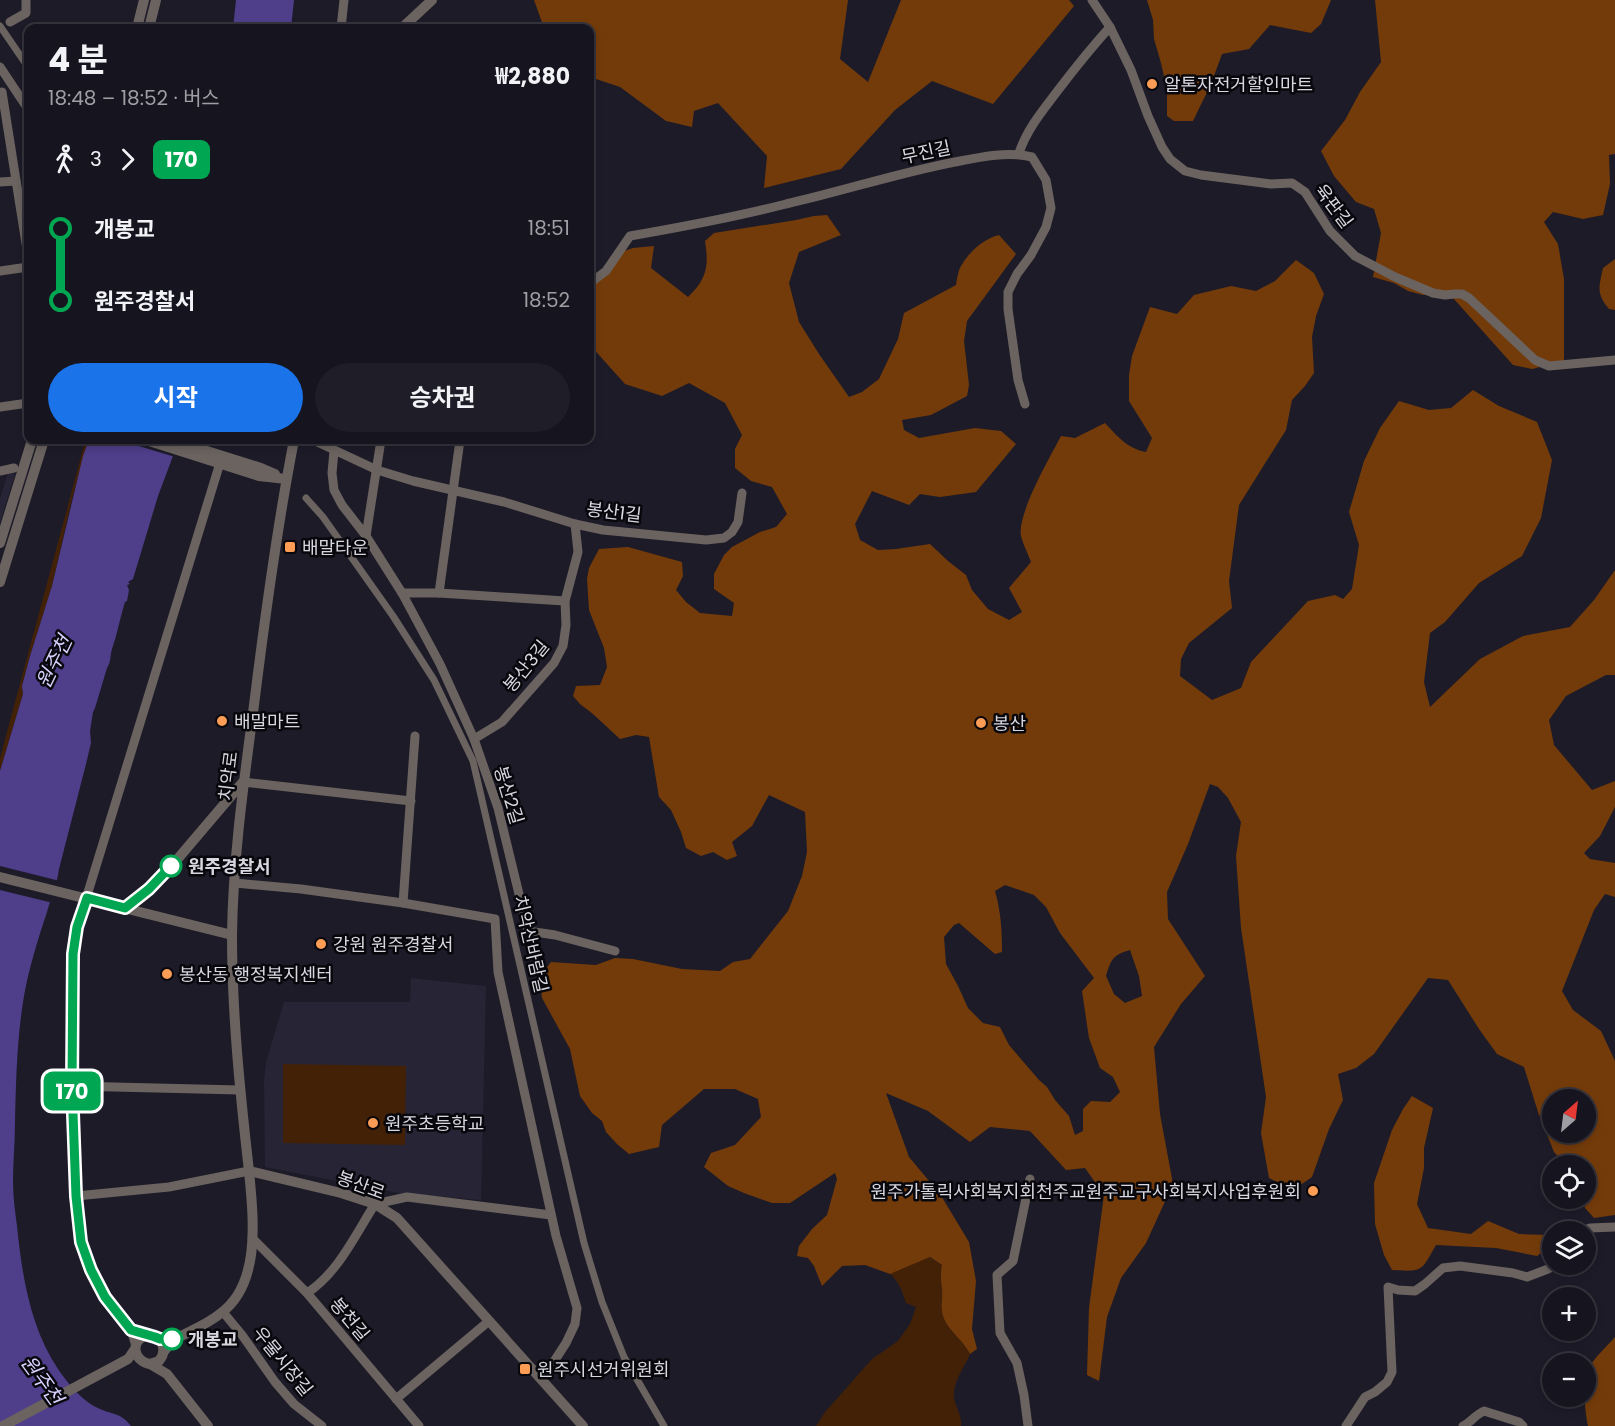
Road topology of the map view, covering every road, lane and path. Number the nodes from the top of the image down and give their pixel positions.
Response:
1 (26, 0) edge
2 (144, 0) edge
3 (156, 0) edge
4 (344, 0) edge
5 (432, 0) edge
6 (1092, 0) edge
7 (10, 22) dead end
8 (138, 24) edge
9 (150, 24) edge
10 (341, 24) edge
11 (406, 24) edge
12 (0, 26) edge
13 (1110, 27) junction
14 (24, 61) edge
15 (0, 67) edge
16 (15, 89) junction
17 (1, 92) edge
18 (24, 103) edge
19 (1019, 153) junction
20 (16, 181) junction
21 (0, 182) edge
22 (24, 231) edge
23 (24, 268) edge
24 (0, 271) edge
25 (594, 280) edge
26 (1615, 360) edge
27 (24, 404) edge
28 (1025, 404) dead end
29 (0, 407) edge
30 (40, 444) edge
31 (40, 444) edge
32 (162, 444) edge
33 (182, 444) edge
34 (293, 444) edge
35 (321, 444) edge
36 (380, 444) edge
37 (460, 444) edge
38 (334, 451) junction
39 (221, 459) junction
40 (14, 468) dead end
41 (376, 470) junction
42 (0, 471) edge
43 (286, 479) junction
44 (454, 490) junction
45 (742, 493) dead end
46 (306, 498) dead end
47 (575, 524) junction
48 (366, 536) junction
49 (0, 543) edge
50 (0, 582) edge
51 (402, 593) junction
52 (439, 593) junction
53 (565, 601) junction
54 (416, 736) dead end
55 (474, 739) junction
56 (243, 782) junction
57 (411, 801) junction
58 (0, 877) edge
59 (235, 883) junction
60 (83, 897) junction
61 (403, 903) junction
62 (125, 908) junction
63 (232, 935) junction
64 (615, 951) dead end
65 (72, 1086) junction
66 (240, 1090) junction
67 (249, 1171) junction
68 (1030, 1179) dead end
69 (76, 1196) junction
70 (375, 1204) junction
71 (551, 1215) junction
72 (1615, 1227) edge
73 (1596, 1228) edge
74 (252, 1238) junction
75 (1542, 1271) edge
76 (307, 1293) junction
77 (223, 1312) junction
78 (489, 1321) junction
79 (131, 1330) junction
80 (155, 1337) junction
81 (175, 1340) junction
82 (136, 1347) junction
83 (163, 1354) junction
84 (139, 1361) junction
85 (167, 1374) junction
86 (542, 1380) junction
87 (396, 1399) junction
88 (3, 1426) edge
89 (208, 1426) edge
90 (322, 1426) edge
91 (419, 1426) edge
92 (583, 1426) edge
93 (664, 1426) edge
94 (1028, 1426) edge
95 (1346, 1426) edge
96 (1463, 1426) edge
97 (1523, 1426) edge

1 - 7 street
2 - 8 street
3 - 9 street
4 - 10 street
5 - 11 street
6 - 13 street, 육판길
12 - 14 street
13 - 19 street
13 - 26 street, 육판길
15 - 16 street
16 - 17 street
16 - 18 street
17 - 20 street
19 - 25 street, 무진길
19 - 28 street
20 - 21 street
20 - 22 street
23 - 24 street
27 - 29 street
30 - 49 street
31 - 50 street
32 - 39 street
33 - 39 street
34 - 43 street, 치악로
35 - 38 street, 봉산1길
36 - 41 street
37 - 44 street
38 - 41 street, 봉산1길
38 - 48 street, 봉산2길
39 - 43 street
39 - 60 street
40 - 42 street
41 - 44 street, 봉산1길
41 - 48 street
43 - 56 street, 치악로
44 - 47 street, 봉산1길
44 - 52 street
45 - 47 street, 봉산1길
46 - 93 street, 치악산바람길
47 - 53 street, 봉산3길
48 - 51 street, 봉산2길
51 - 52 street
51 - 55 street, 봉산2길
52 - 53 street
53 - 55 street, 봉산3길
54 - 57 street
55 - 64 street, 봉산2길
56 - 57 street
56 - 59 street, 치악로
56 - 62 street
57 - 61 street
58 - 60 street
59 - 61 street
59 - 63 street, 치악로
60 - 62 street
60 - 65 street
61 - 71 street
62 - 63 street
63 - 66 street
65 - 66 street
65 - 69 street
66 - 67 street
67 - 69 street, 봉산로
67 - 70 street, 봉산로
67 - 74 street
68 - 94 street
69 - 79 street
70 - 71 street
70 - 76 street
70 - 78 street, 봉산로
71 - 86 street
72 - 73 street
74 - 76 street, 봉천길
74 - 77 street
75 - 95 street
76 - 87 street, 봉천길
77 - 81 street
77 - 90 street, 우물시장길
78 - 86 street, 봉산로
78 - 87 street
79 - 80 street
79 - 82 street
80 - 81 street
80 - 82 street
80 - 83 street
81 - 83 street
82 - 84 street
83 - 84 street
83 - 85 street
84 - 85 street
84 - 88 street
85 - 89 street
86 - 92 street, 봉산로
87 - 91 street, 봉천길
96 - 97 street

